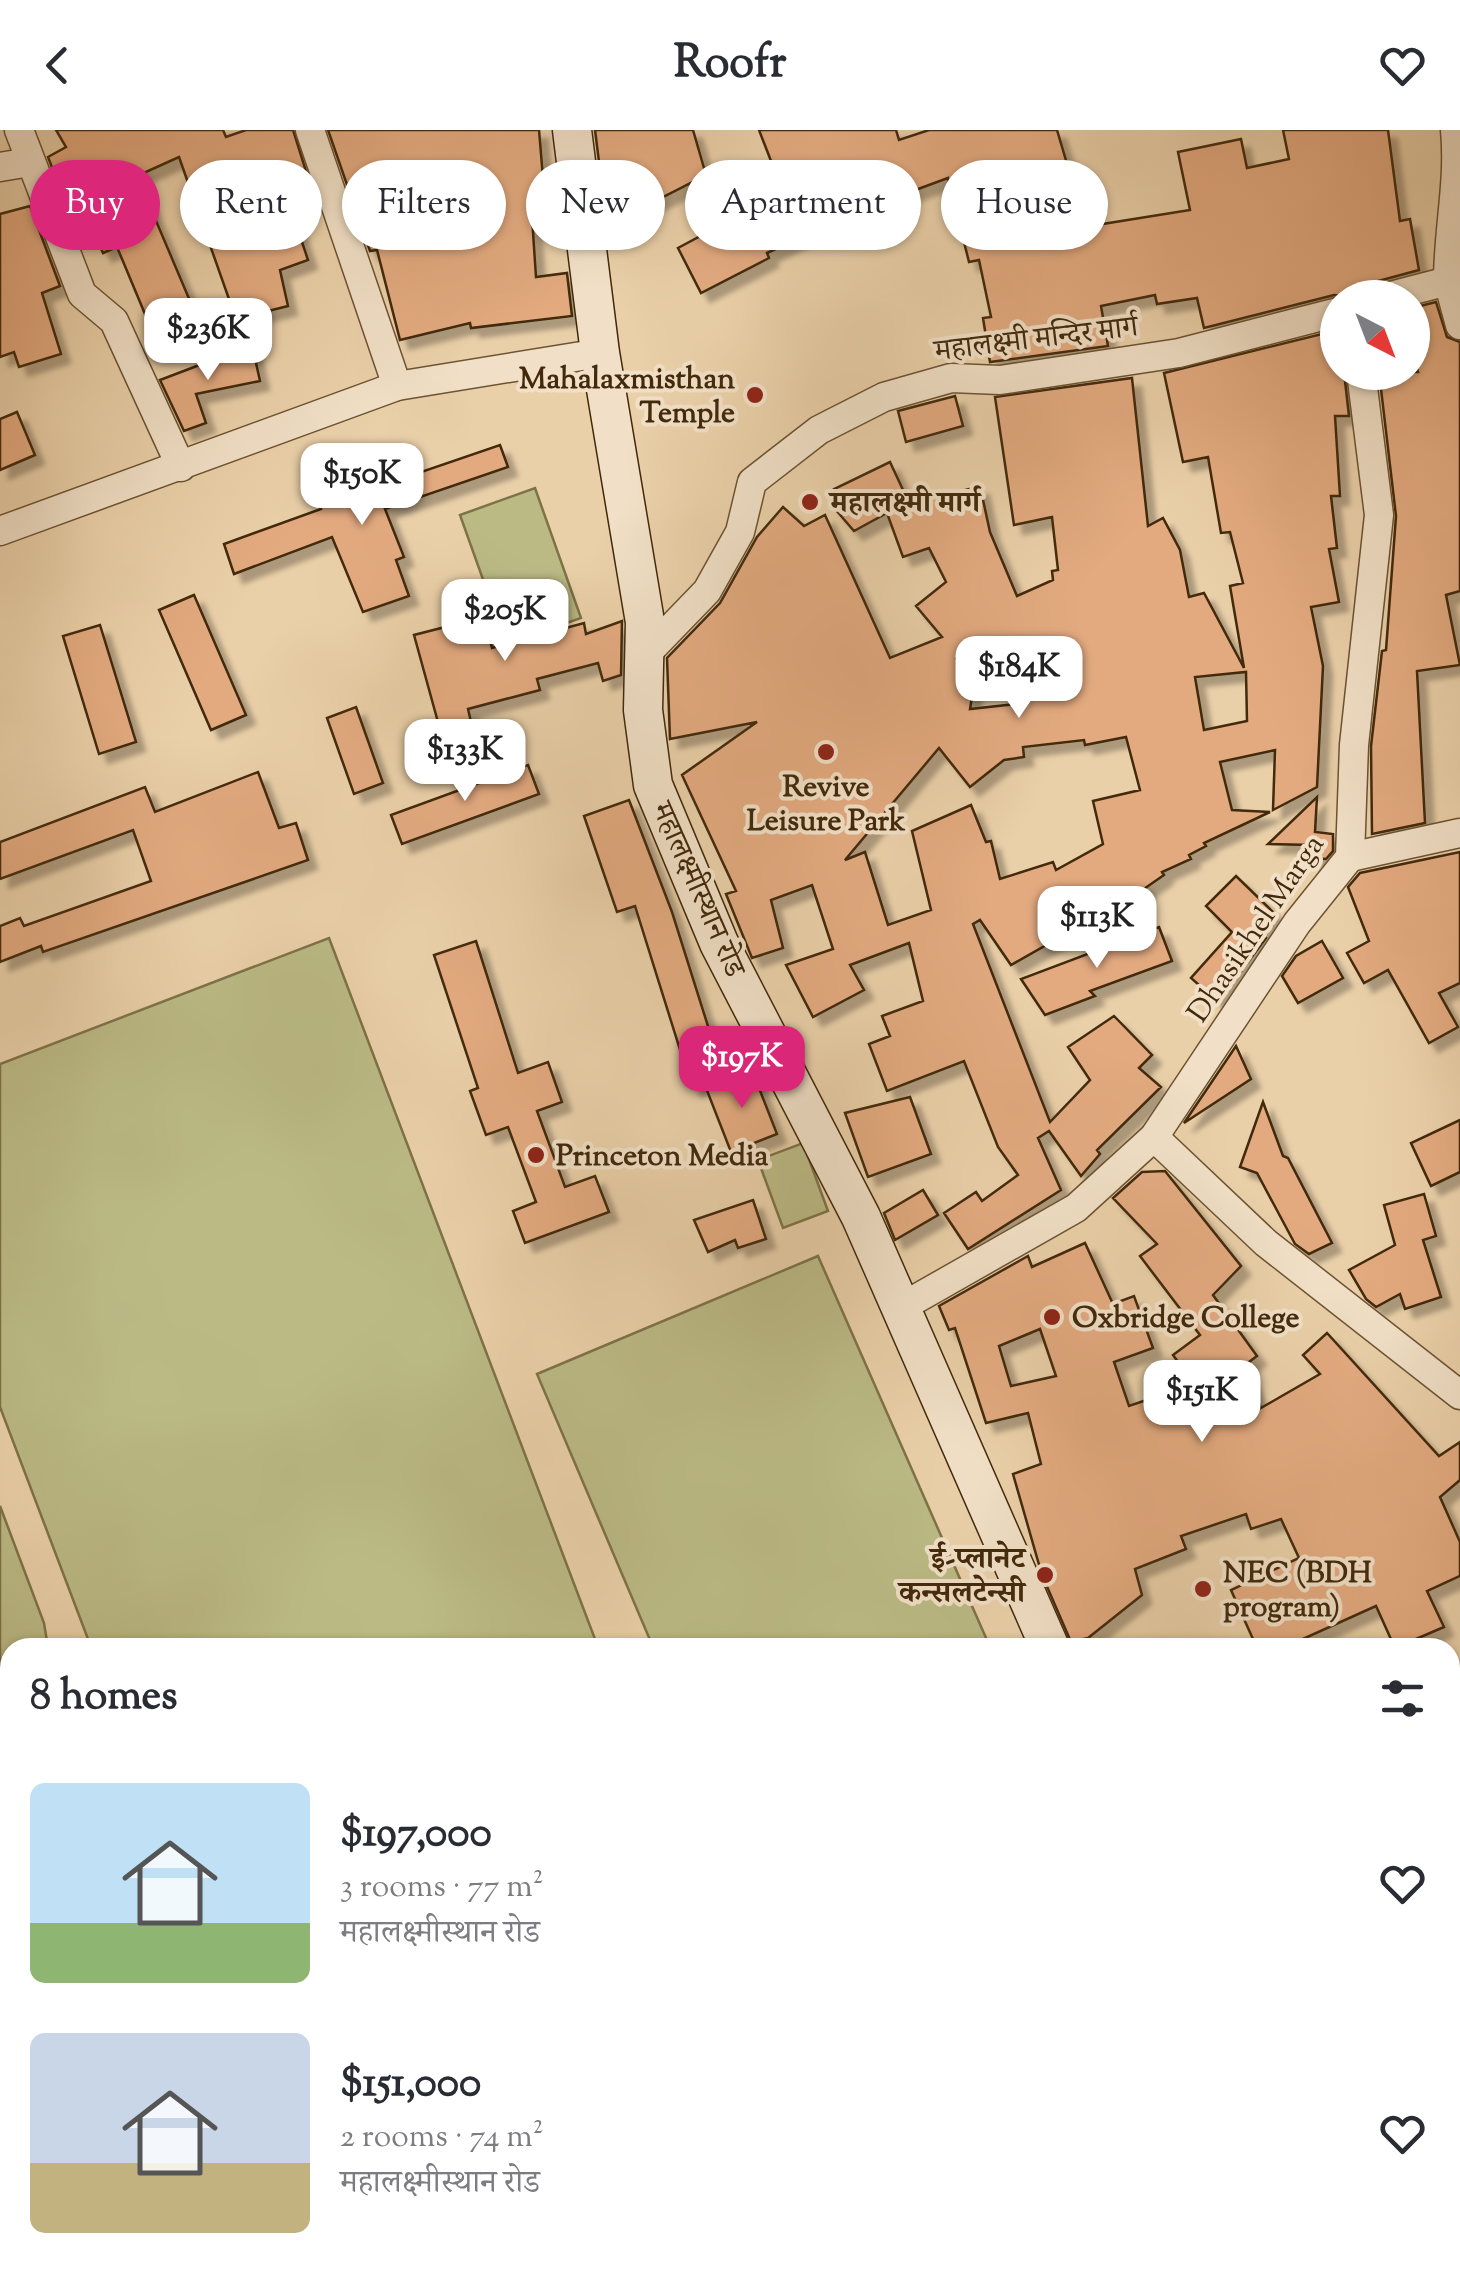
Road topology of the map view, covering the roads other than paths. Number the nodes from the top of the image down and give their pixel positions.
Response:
1 (19, 130) edge
2 (310, 130) edge
3 (572, 130) edge
4 (1455, 130) edge
5 (30, 162) joint
6 (0, 167) edge
7 (65, 250) edge
8 (1448, 281) junction
9 (1430, 286) edge
10 (1320, 316) edge
11 (1460, 325) edge
12 (600, 353) junction
13 (398, 386) junction
14 (1363, 390) edge
15 (181, 467) junction
16 (0, 530) edge
17 (642, 675) junction
18 (1460, 833) edge
19 (1350, 857) junction
20 (1154, 1137) junction
21 (900, 1308) junction
22 (1460, 1394) edge
23 (1046, 1638) edge

1 - 5 street
2 - 13 street
3 - 12 street, महालक्ष्मीस्थान रोड
4 - 8 street
5 - 6 street
7 - 15 street
8 - 9 street
8 - 11 street
10 - 17 street, महालक्ष्मी मन्दिर मार्ग
12 - 13 street
12 - 17 street, महालक्ष्मीस्थान रोड
13 - 15 street
14 - 19 street, Dhasikhel Marga
15 - 16 street
17 - 21 street, महालक्ष्मीस्थान रोड
18 - 19 street
19 - 20 street, Dhasikhel Marga
20 - 21 street, Dhasikhel Marga
20 - 22 street
21 - 23 street, महालक्ष्मीस्थान रोड

